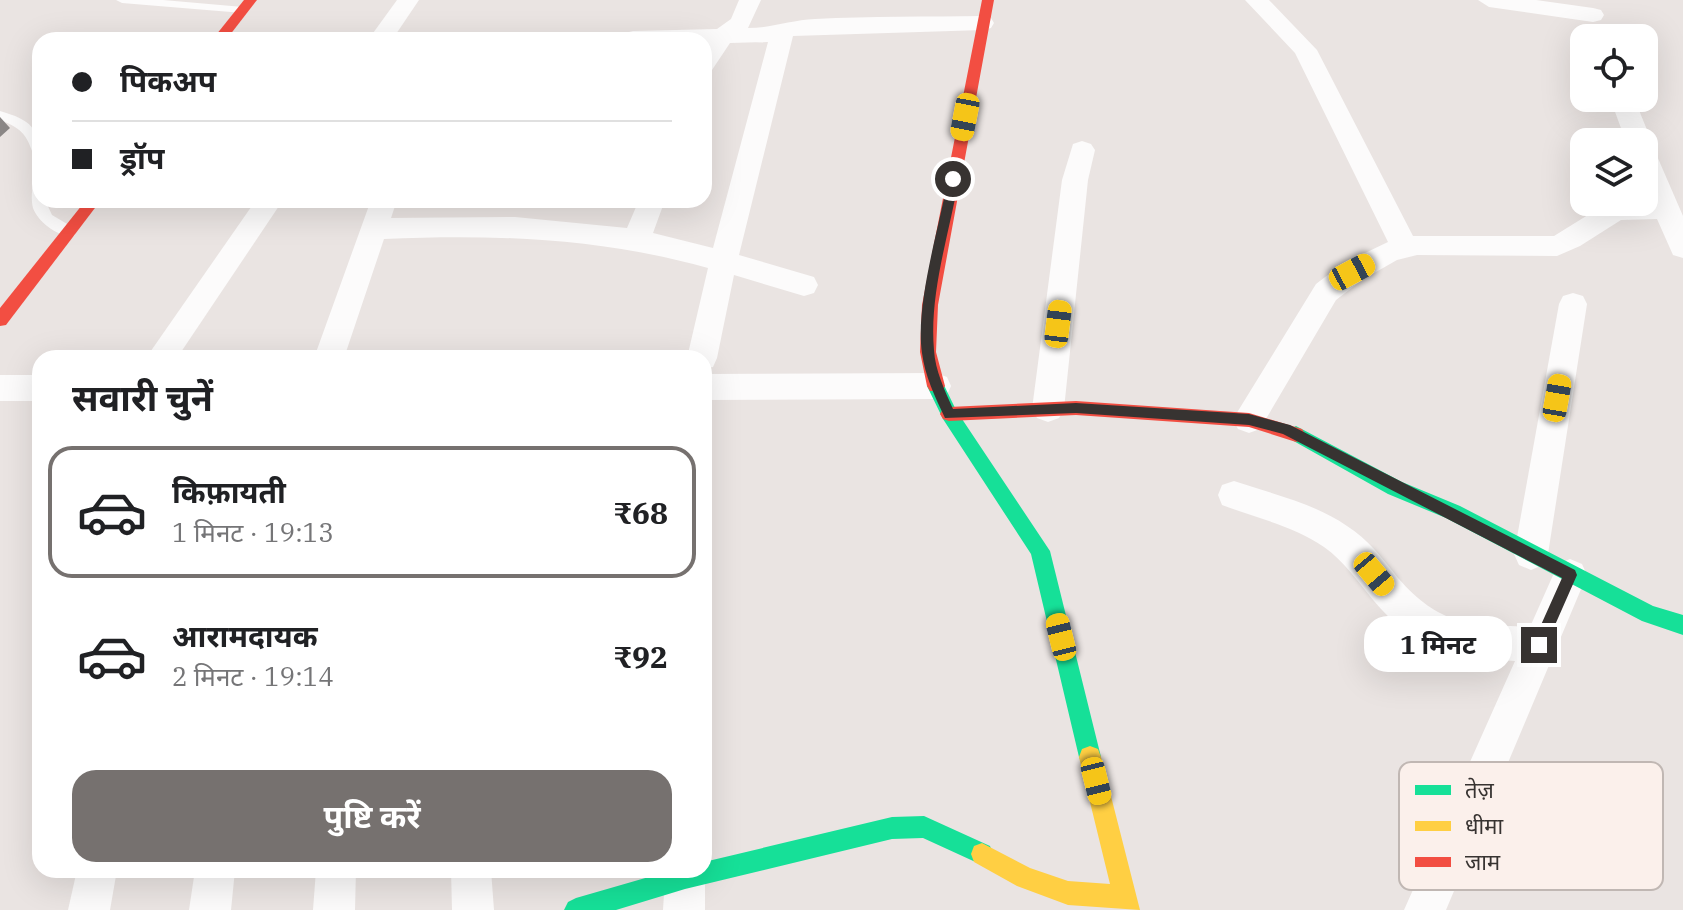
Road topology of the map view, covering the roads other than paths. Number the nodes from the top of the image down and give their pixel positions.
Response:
1 (122, 0) edge
2 (408, 0) edge
3 (750, 0) edge
4 (1256, 0) edge
5 (1489, 0) edge
6 (247, 5) edge
7 (1590, 7) edge
8 (985, 11) edge
9 (225, 32) edge
10 (386, 32) edge
11 (725, 34) junction
12 (712, 35) edge
13 (780, 35) junction
14 (712, 49) edge
15 (0, 115) edge
16 (32, 133) edge
17 (1082, 150) dead end
18 (1658, 183) edge
19 (1670, 207) edge
20 (40, 208) edge
21 (88, 208) edge
22 (264, 208) edge
23 (381, 208) edge
24 (649, 208) edge
25 (374, 229) junction
26 (69, 232) junction
27 (636, 241) junction
28 (1405, 248) junction
29 (1683, 248) edge
30 (723, 262) junction
31 (0, 282) edge
32 (29, 283) junction
33 (804, 285) dead end
34 (1573, 304) dead end
35 (0, 320) edge
36 (167, 350) edge
37 (332, 350) edge
38 (704, 350) edge
39 (936, 386) junction
40 (712, 387) edge
41 (0, 388) edge
42 (32, 388) edge
43 (1048, 409) junction
44 (949, 414) junction
45 (1249, 420) junction
46 (1234, 495) dead end
47 (1531, 554) junction
48 (1570, 575) junction
49 (1683, 625) edge
50 (1539, 645) junction
51 (1489, 762) edge
52 (95, 878) edge
53 (214, 878) edge
54 (336, 878) edge
55 (471, 878) edge
56 (684, 886) edge
57 (1434, 890) edge
58 (1126, 903) edge
59 (89, 910) edge
60 (210, 910) edge
61 (334, 910) edge
62 (473, 910) edge
63 (576, 910) edge
64 (1425, 910) edge

1 - 6 lane
2 - 10 street
3 - 11 street
4 - 28 street
5 - 7 street
6 - 9 main road
8 - 13 street
8 - 39 main road
11 - 12 street
11 - 13 street
11 - 14 street
13 - 30 street
15 - 16 lane
17 - 43 street
18 - 19 street
19 - 28 street
19 - 29 street
20 - 26 lane
21 - 26 main road
22 - 36 street
23 - 25 street
24 - 27 street
25 - 27 street
25 - 37 street
26 - 32 main road
27 - 30 street
28 - 45 street
30 - 33 street
30 - 38 street
31 - 32 street
32 - 35 main road
34 - 47 street
39 - 40 street
39 - 44 main road
41 - 42 street
43 - 44 main road
43 - 45 main road
44 - 58 main road
45 - 47 main road
46 - 50 street
47 - 48 main road
48 - 49 main road
48 - 50 street
50 - 51 street
52 - 59 street
53 - 60 street
54 - 61 street
55 - 62 street
56 - 58 main road
56 - 63 main road
57 - 64 street

